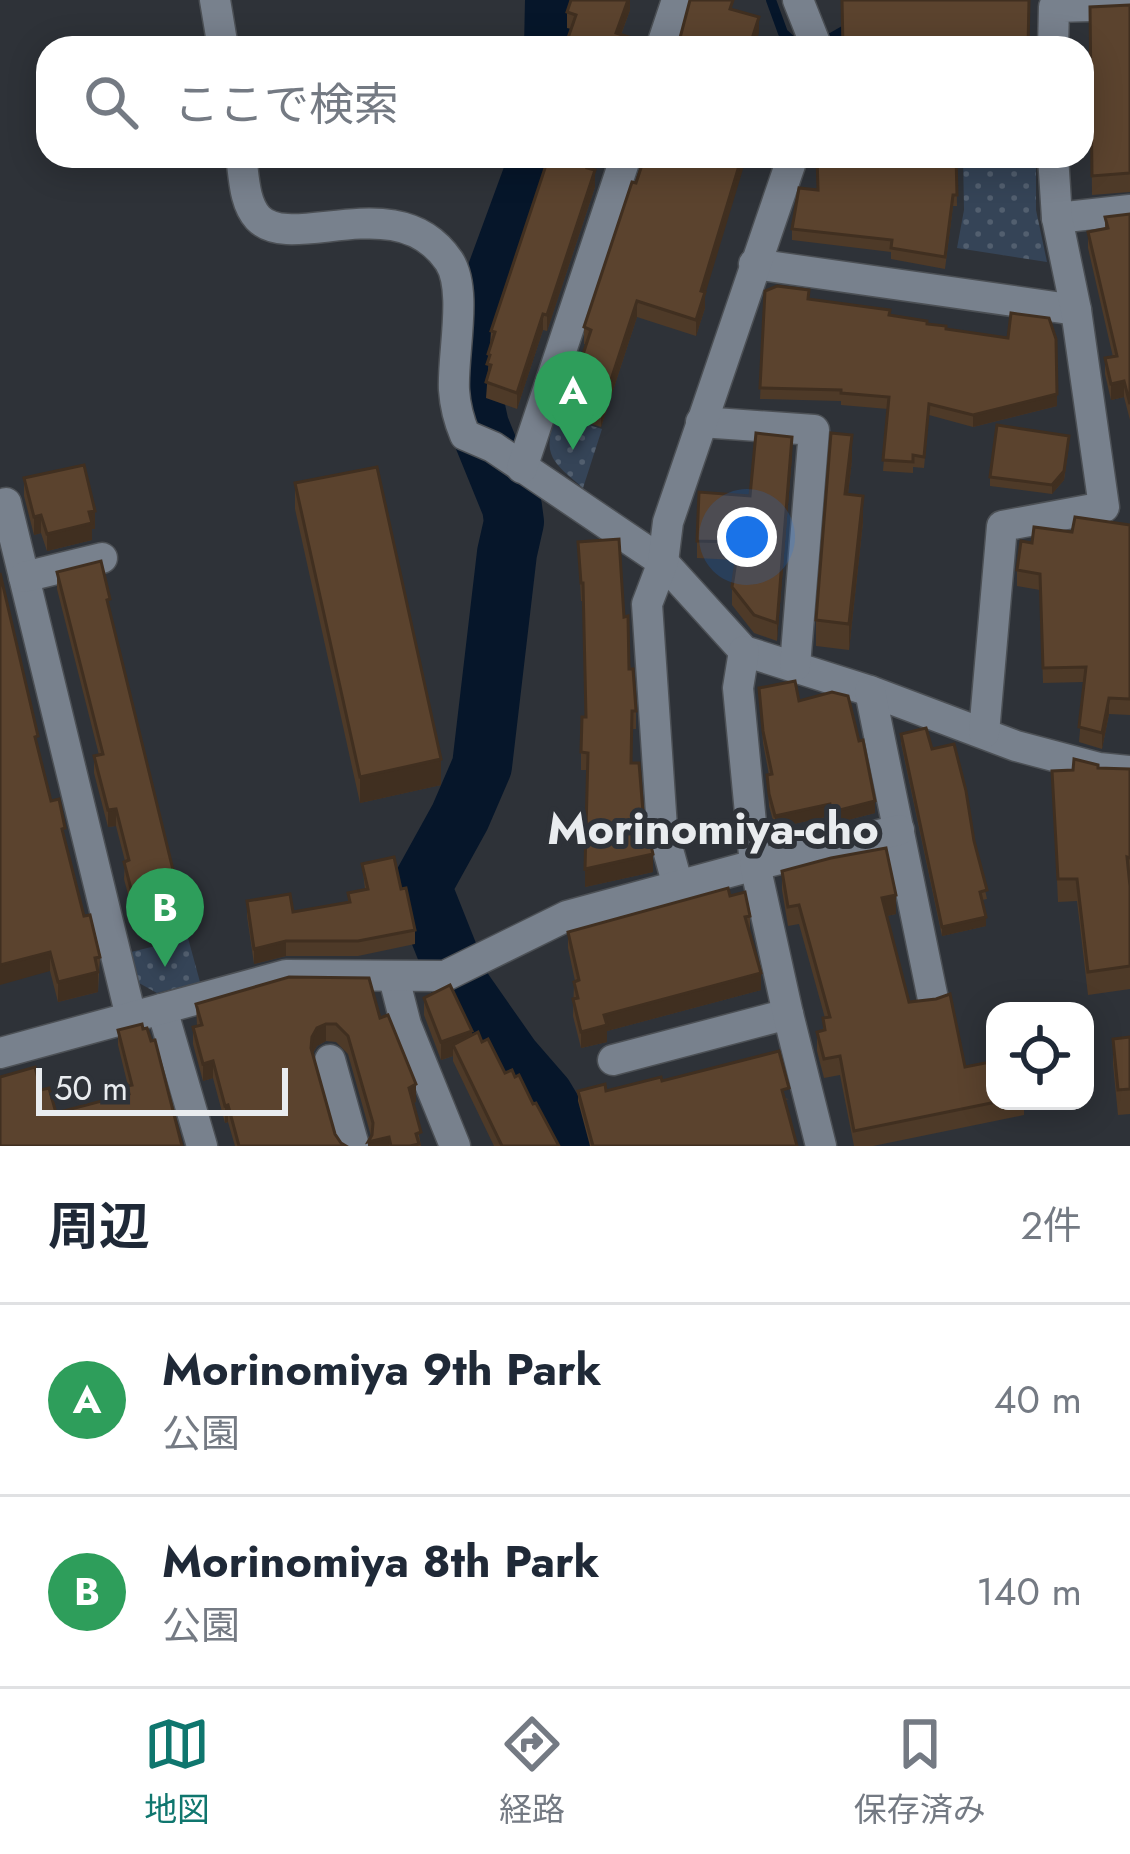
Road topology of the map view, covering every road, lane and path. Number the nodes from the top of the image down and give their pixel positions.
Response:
1 (215, 0) edge
2 (677, 0) edge
3 (798, 0) edge
4 (1130, 5) edge
5 (221, 36) edge
6 (666, 36) edge
7 (812, 36) edge
8 (1053, 36) edge
9 (243, 168) edge
10 (622, 168) edge
11 (789, 168) edge
12 (1054, 168) edge
13 (1130, 210) edge
14 (1057, 218) junction
15 (754, 264) junction
16 (1076, 310) junction
17 (701, 422) junction
18 (522, 468) junction
19 (6, 503) dead end
20 (102, 558) edge
21 (663, 562) junction
22 (24, 577) junction
23 (744, 651) junction
24 (795, 666) junction
25 (871, 692) junction
26 (984, 733) junction
27 (1130, 771) edge
28 (898, 830) junction
29 (754, 866) junction
30 (678, 886) junction
31 (394, 978) junction
32 (933, 1000) edge
33 (147, 1013) junction
34 (788, 1014) junction
35 (0, 1053) edge
36 (330, 1060) dead end
37 (613, 1060) dead end
38 (202, 1146) edge
39 (354, 1146) edge
40 (455, 1146) edge
41 (821, 1146) edge

1 - 5 street
2 - 6 street
3 - 7 street
4 - 8 street
9 - 18 street
10 - 18 street
11 - 15 street
12 - 14 street
13 - 14 street
14 - 16 street
15 - 16 street
15 - 17 street
16 - 26 street
17 - 21 street
17 - 24 street
18 - 21 street
19 - 22 street
20 - 22 street
21 - 23 street
21 - 30 street
22 - 33 street
23 - 24 street
23 - 29 street
24 - 25 street
25 - 26 street
25 - 28 street
26 - 27 street
28 - 29 street
28 - 32 street
29 - 30 street
29 - 34 street
30 - 31 street
31 - 33 street
31 - 40 street
33 - 35 street
33 - 38 street
34 - 37 street
34 - 41 street
36 - 39 street

